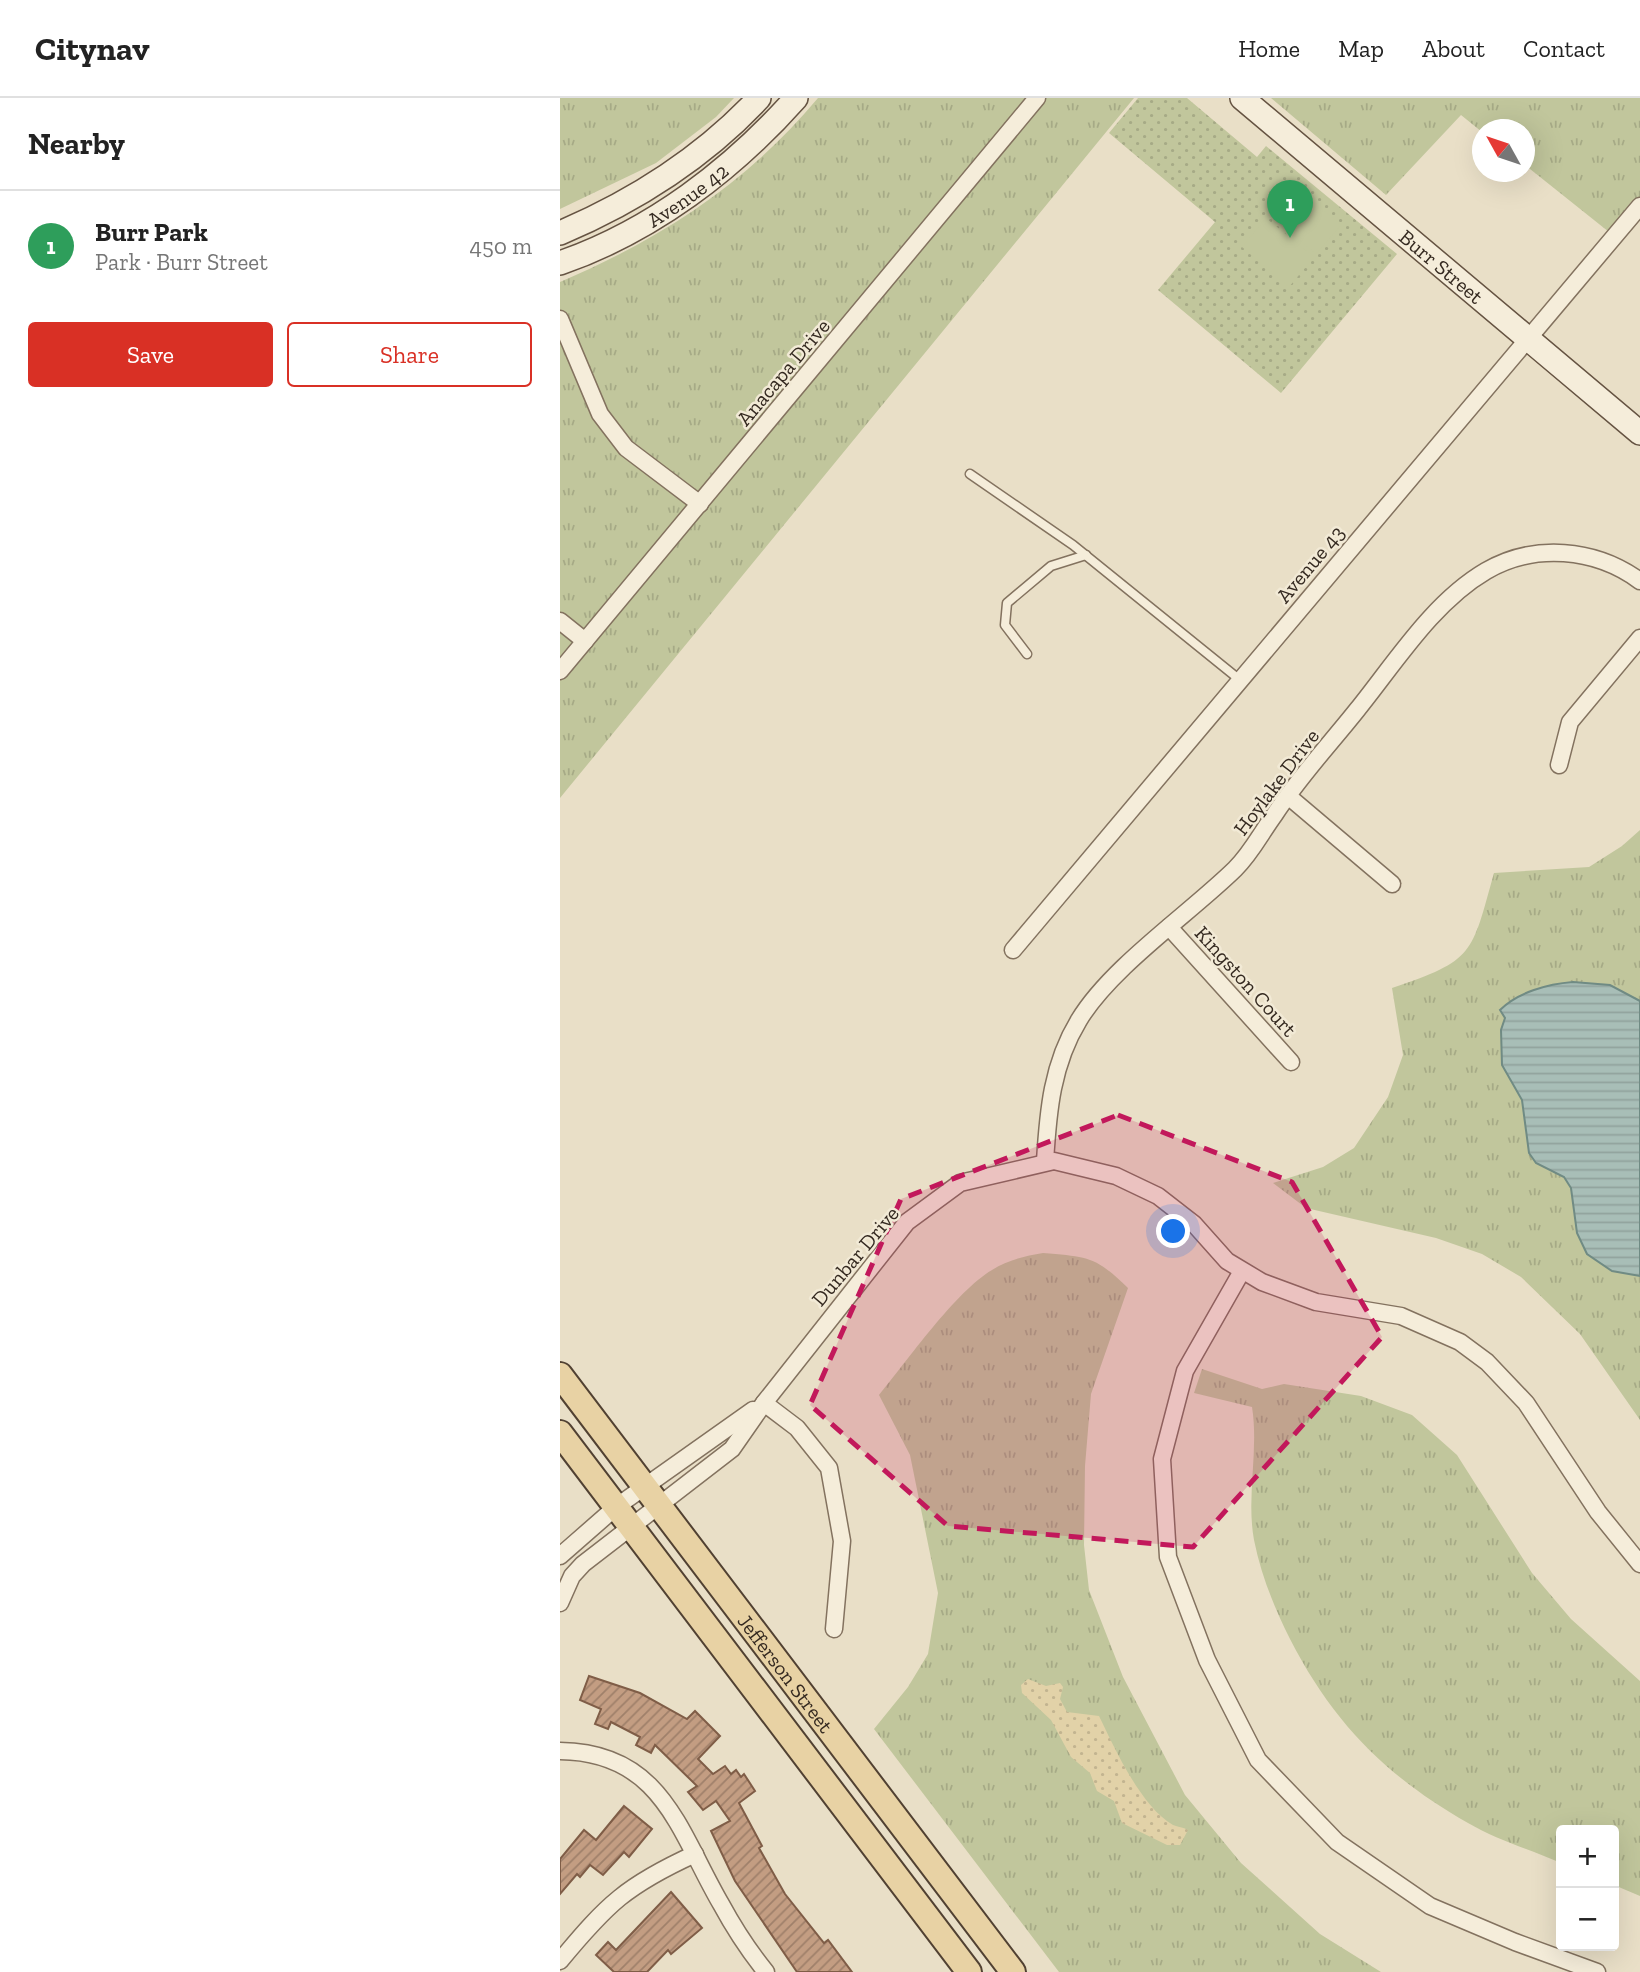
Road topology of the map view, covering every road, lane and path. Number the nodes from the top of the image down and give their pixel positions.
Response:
1 (759, 98) edge
2 (796, 98) edge
3 (1037, 98) edge
4 (1242, 98) edge
5 (662, 179) junction
6 (1640, 206) edge
7 (560, 233) edge
8 (560, 247) edge
9 (560, 263) edge
10 (560, 319) edge
11 (1527, 339) junction
12 (1640, 433) edge
13 (970, 474) dead end
14 (700, 504) junction
15 (1086, 555) junction
16 (1640, 582) edge
17 (560, 621) edge
18 (1640, 638) edge
19 (585, 641) junction
20 (1027, 654) dead end
21 (560, 671) edge
22 (1240, 680) junction
23 (1559, 765) dead end
24 (1288, 796) junction
25 (1392, 884) dead end
26 (1169, 928) junction
27 (1013, 950) dead end
28 (1291, 1062) dead end
29 (1045, 1162) junction
30 (1242, 1271) junction
31 (560, 1375) edge
32 (764, 1403) junction
33 (560, 1433) edge
34 (638, 1506) junction
35 (560, 1556) edge
36 (1640, 1564) edge
37 (560, 1603) edge
38 (834, 1629) dead end
39 (560, 1751) edge
40 (695, 1854) junction
41 (560, 1961) edge
42 (1590, 1971) edge
43 (766, 1972) edge
44 (969, 1972) edge
45 (1013, 1972) edge

1 - 5 street, Avenue 42
2 - 9 street, Avenue 42
3 - 14 street, Anacapa Drive
4 - 11 street, Burr Street
5 - 7 street, Avenue 42
5 - 8 street
6 - 11 street, Avenue 43
10 - 14 street
11 - 12 street, Burr Street
11 - 22 street, Avenue 43
13 - 15 lane
14 - 19 street, Anacapa Drive
15 - 20 lane
15 - 22 lane
16 - 24 street, Hoylake Drive
17 - 19 street
18 - 23 street
19 - 21 street, Anacapa Drive
22 - 27 street, Avenue 43
24 - 25 street
24 - 26 street, Hoylake Drive
26 - 28 street, Kingston Court
26 - 29 street, Hoylake Drive
29 - 30 street
29 - 32 street, Dunbar Drive
30 - 36 street
30 - 42 street
31 - 34 main road, Jefferson Street
32 - 34 street, Dunbar Drive
32 - 38 street
33 - 34 main road, Jefferson Street
34 - 35 street
34 - 37 street
34 - 44 main road, Jefferson Street
34 - 45 main road, Jefferson Street
39 - 40 street
40 - 41 street
40 - 43 street

